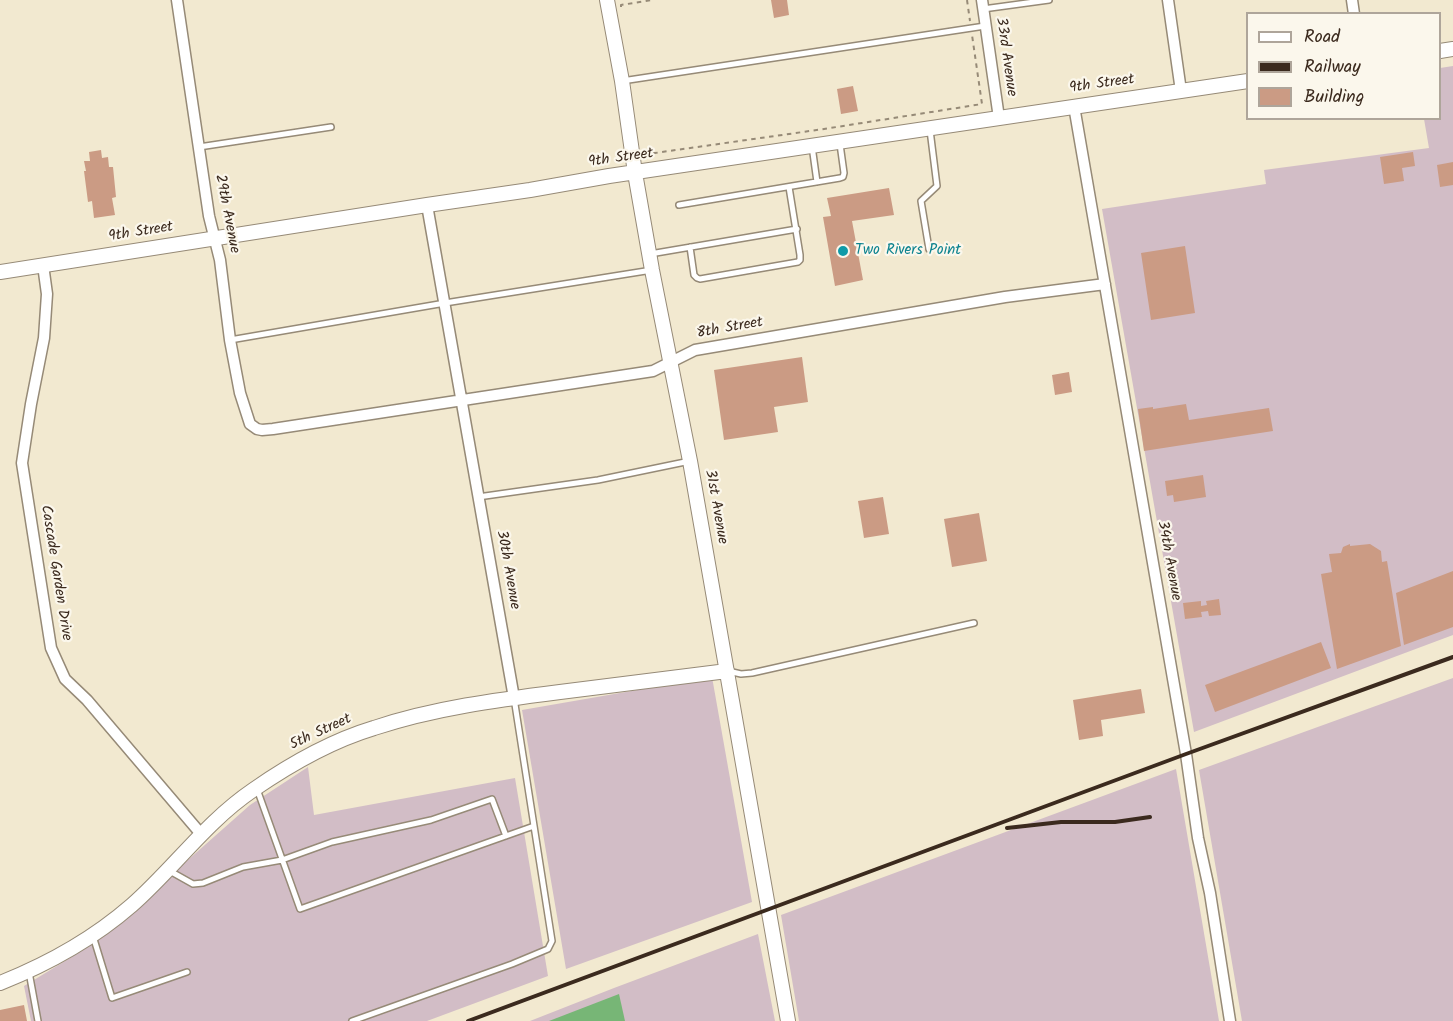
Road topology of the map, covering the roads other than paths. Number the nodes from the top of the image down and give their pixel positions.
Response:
1 (177, 0) edge
2 (607, 0) edge
3 (1049, 0) edge
4 (1168, 0) edge
5 (982, 5) edge
6 (985, 26) junction
7 (622, 81) junction
8 (1246, 81) edge
9 (1181, 91) junction
10 (1074, 106) junction
11 (999, 118) junction
12 (331, 127) dead end
13 (930, 128) junction
14 (840, 142) junction
15 (812, 146) junction
16 (199, 147) junction
17 (635, 173) junction
18 (817, 182) junction
19 (789, 187) junction
20 (428, 205) junction
21 (679, 205) dead end
22 (797, 229) junction
23 (215, 238) junction
24 (690, 247) junction
25 (929, 249) dead end
26 (650, 254) junction
27 (43, 265) junction
28 (652, 270) junction
29 (0, 272) edge
30 (1105, 284) junction
31 (445, 303) junction
32 (230, 339) junction
33 (670, 362) junction
34 (462, 399) junction
35 (257, 429) joint
36 (690, 461) junction
37 (478, 497) junction
38 (974, 623) dead end
39 (727, 671) junction
40 (514, 698) junction
41 (256, 788) junction
42 (534, 826) junction
43 (201, 834) junction
44 (506, 836) junction
45 (282, 860) junction
46 (168, 870) junction
47 (93, 935) junction
48 (29, 972) junction
49 (187, 972) dead end
50 (0, 983) edge
51 (38, 1021) edge
52 (352, 1021) edge
53 (788, 1021) edge
54 (1230, 1021) edge

1 - 16 street, 29th Avenue
2 - 7 street, 31st Avenue
3 - 5 lane
4 - 9 street
5 - 6 street, 33rd Avenue
6 - 7 lane
6 - 11 street, 33rd Avenue
7 - 17 street, 31st Avenue
8 - 9 street, 9th Street
9 - 10 street, 9th Street
10 - 11 street, 9th Street
10 - 30 street, 34th Avenue
11 - 13 street, 9th Street
12 - 16 lane
13 - 14 street, 9th Street
13 - 25 lane
14 - 15 street, 9th Street
14 - 18 lane
15 - 17 street, 9th Street
15 - 18 lane
16 - 23 street, 29th Avenue
17 - 20 street, 9th Street
17 - 26 street, 31st Avenue
18 - 19 lane
19 - 21 lane
19 - 22 lane
20 - 23 street, 9th Street
20 - 31 street, 30th Avenue
22 - 24 lane
22 - 24 lane
23 - 27 street, 9th Street
23 - 32 street, 29th Avenue
24 - 26 lane
26 - 28 street, 31st Avenue
27 - 29 street, 9th Street
27 - 43 street, Cascade Garden Drive
28 - 31 lane
28 - 33 street, 31st Avenue
30 - 33 street, 8th Street
30 - 54 street, 34th Avenue
31 - 32 lane
31 - 34 street, 30th Avenue
32 - 35 street, 29th Avenue
33 - 34 street, 8th Street
33 - 36 street, 31st Avenue
34 - 35 street, 8th Street
34 - 37 street, 30th Avenue
36 - 37 lane
36 - 39 street, 31st Avenue
37 - 40 street, 30th Avenue
38 - 39 lane
39 - 40 street, 5th Street
39 - 53 street, 31st Avenue
40 - 41 street, 5th Street
40 - 42 lane, 30th Avenue
41 - 43 street, 5th Street
41 - 45 lane
42 - 44 lane
42 - 52 lane, 30th Avenue
43 - 46 street, 5th Street
44 - 45 lane
44 - 45 lane
45 - 46 lane
46 - 47 street, 5th Street
47 - 48 street, 5th Street
47 - 49 lane
48 - 50 street, 5th Street
48 - 51 lane

